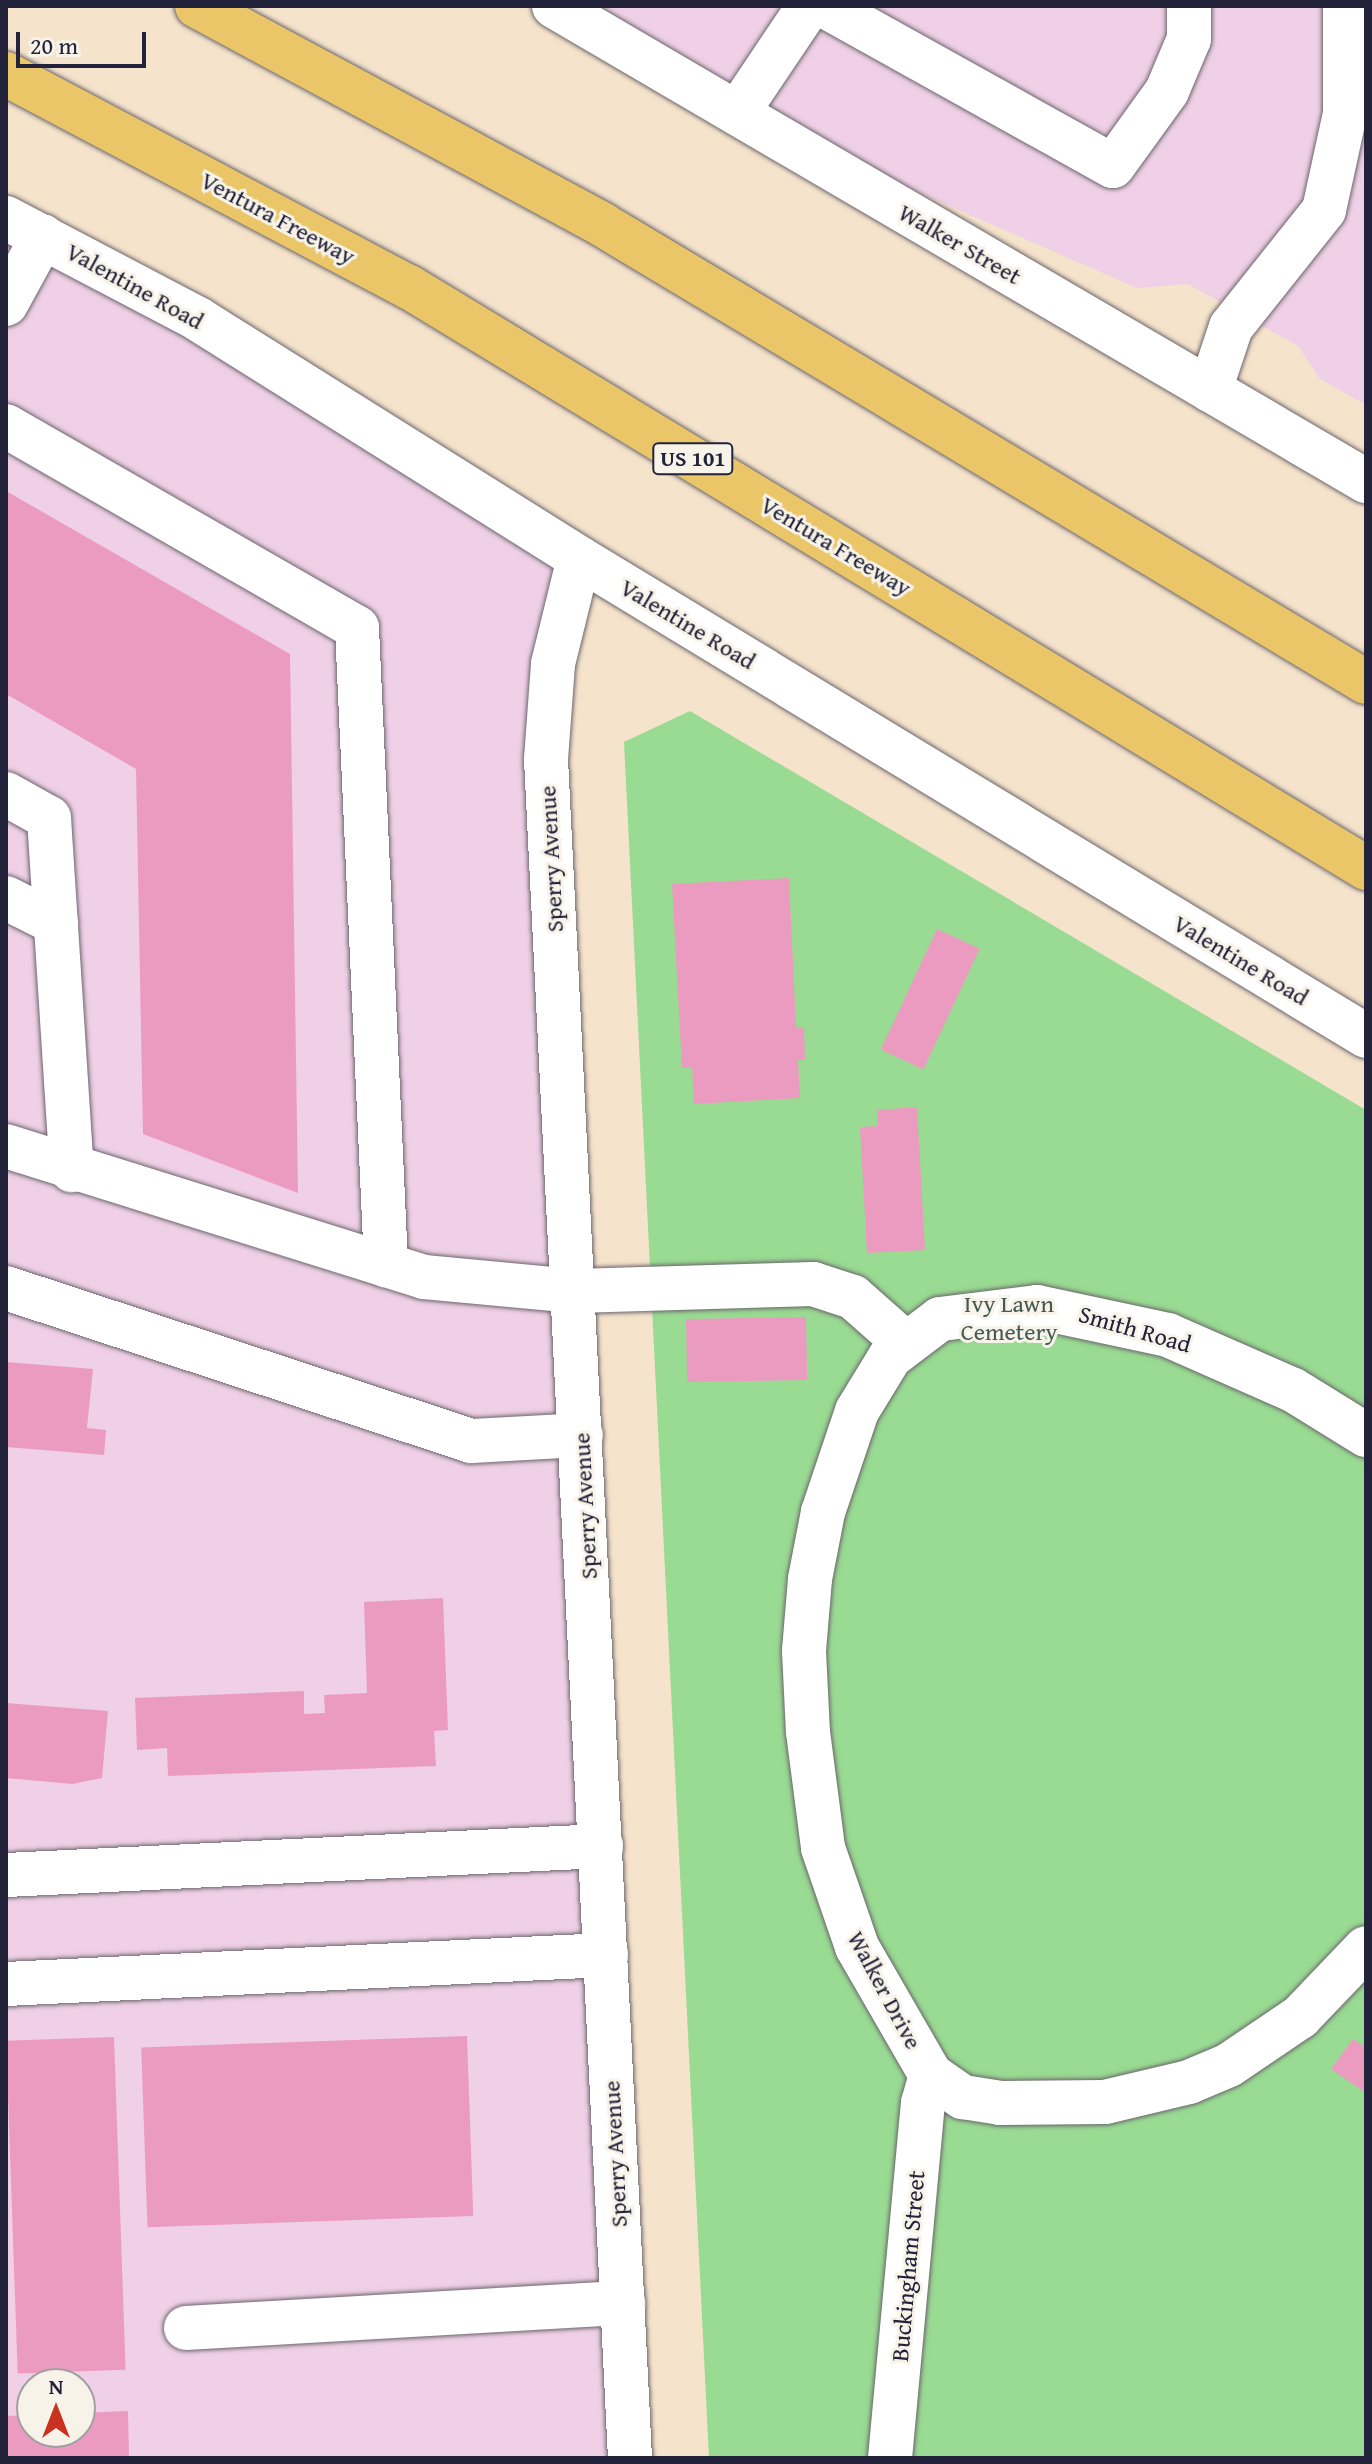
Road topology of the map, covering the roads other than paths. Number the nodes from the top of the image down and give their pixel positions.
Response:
1 (197, 6) edge
2 (554, 6) edge
3 (809, 6) edge
4 (825, 6) edge
5 (1189, 6) edge
6 (1345, 6) edge
7 (6, 74) edge
8 (737, 113) junction
9 (25, 227) edge
10 (6, 304) edge
11 (1210, 390) junction
12 (6, 426) edge
13 (1366, 481) edge
14 (579, 558) junction
15 (1366, 682) edge
16 (6, 794) edge
17 (1366, 868) edge
18 (6, 898) edge
19 (56, 923) junction
20 (1366, 1036) edge
21 (6, 1146) edge
22 (72, 1170) junction
23 (386, 1265) junction
24 (6, 1288) edge
25 (575, 1291) junction
26 (905, 1343) junction
27 (581, 1435) junction
28 (1366, 1435) edge
29 (601, 1846) junction
30 (6, 1875) edge
31 (1366, 1948) edge
32 (606, 1955) junction
33 (6, 1984) edge
34 (931, 2075) junction
35 (623, 2303) junction
36 (186, 2328) dead end
37 (630, 2458) edge
38 (890, 2458) edge

1 - 15 highway
2 - 8 street, Walker Street
3 - 8 street
4 - 5 street
6 - 11 street
7 - 17 highway, Ventura Freeway / US 101
8 - 11 street, Walker Street
9 - 10 street
9 - 14 street, Valentine Road
11 - 13 street, Walker Street
12 - 23 street
14 - 20 street, Valentine Road
14 - 25 street, Sperry Avenue
16 - 19 street
18 - 19 street
19 - 22 street
21 - 22 street
22 - 23 street
23 - 25 street
24 - 27 street
25 - 26 street
25 - 27 street, Sperry Avenue
26 - 28 street, Smith Road
26 - 34 street, Walker Drive
27 - 29 street, Sperry Avenue
29 - 30 street
29 - 32 street, Sperry Avenue
31 - 34 street, Walker Drive
32 - 33 street
32 - 35 street, Sperry Avenue
34 - 38 street, Buckingham Street
35 - 36 street
35 - 37 street, Sperry Avenue

